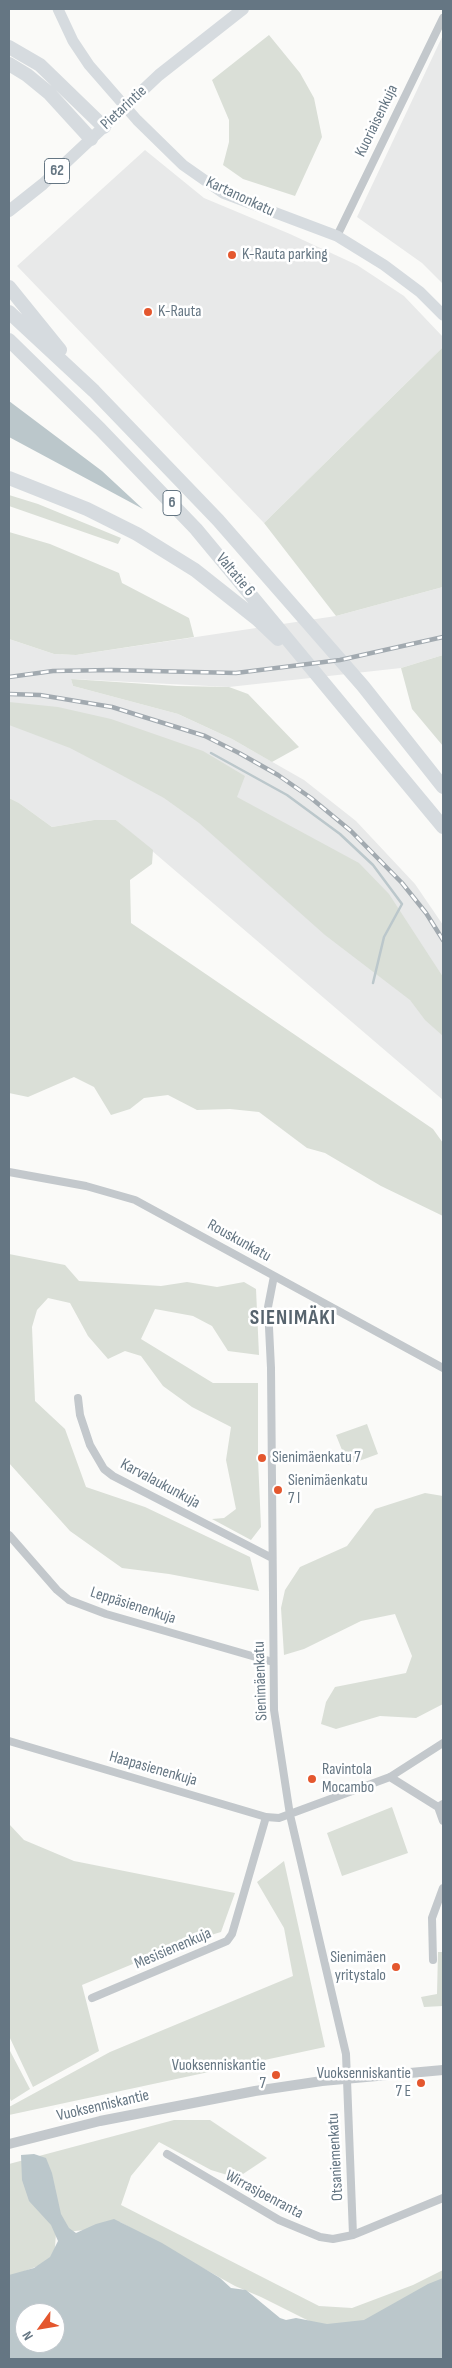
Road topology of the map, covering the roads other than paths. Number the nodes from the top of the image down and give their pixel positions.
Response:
1 (58, 9) edge
2 (243, 9) edge
3 (443, 18) edge
4 (9, 47) edge
5 (9, 64) edge
6 (104, 128) junction
7 (91, 139) junction
8 (9, 211) edge
9 (337, 236) junction
10 (9, 287) edge
11 (9, 312) edge
12 (443, 315) edge
13 (9, 340) edge
14 (94, 390) junction
15 (9, 478) edge
16 (321, 679) junction
17 (443, 787) edge
18 (443, 827) edge
19 (9, 1172) edge
20 (274, 1276) junction
21 (443, 1368) edge
22 (78, 1398) dead end
23 (9, 1535) edge
24 (272, 1558) junction
25 (273, 1662) junction
26 (9, 1741) edge
27 (443, 1743) edge
28 (390, 1776) junction
29 (441, 1806) edge
30 (290, 1815) junction
31 (266, 1816) junction
32 (443, 1821) edge
33 (443, 1888) edge
34 (433, 1960) dead end
35 (92, 1998) dead end
36 (443, 2070) edge
37 (346, 2079) junction
38 (9, 2144) edge
39 (167, 2154) dead end
40 (443, 2198) edge
41 (353, 2235) junction

1 - 9 main road, Kartanonkatu
2 - 6 main road, Pietarintie / 62
3 - 9 street, Kuoriaisenkuja
4 - 6 highway
5 - 7 highway
6 - 7 main road, Pietarintie / 62
7 - 8 main road, Pietarintie / 62
9 - 12 main road, Kartanonkatu
10 - 14 highway
11 - 14 highway, Valtatie 6 / 6
13 - 16 highway, Valtatie 6 / 6
14 - 17 highway, Valtatie 6 / 6
15 - 16 highway
16 - 18 highway, Valtatie 6 / 6
19 - 20 street, Rouskunkatu
20 - 21 street, Rouskunkatu
20 - 24 street, Sienimäenkatu
22 - 24 street, Karvalaukunkuja
23 - 25 street, Leppäsienenkuja
24 - 25 street, Sienimäenkatu
25 - 30 street, Sienimäenkatu
26 - 31 street, Haapasienenkuja
27 - 28 street, Haapasienenkuja
28 - 29 street
28 - 30 street, Haapasienenkuja
29 - 32 street
30 - 31 street, Haapasienenkuja
30 - 37 street, Sienimäenkatu
31 - 35 street, Mesisienenkuja
33 - 34 street
36 - 37 street, Vuoksenniskantie
37 - 38 street, Vuoksenniskantie
37 - 41 street, Otsaniemenkatu
39 - 41 street, Wirrasjoenranta
40 - 41 street, Wirrasjoenranta

